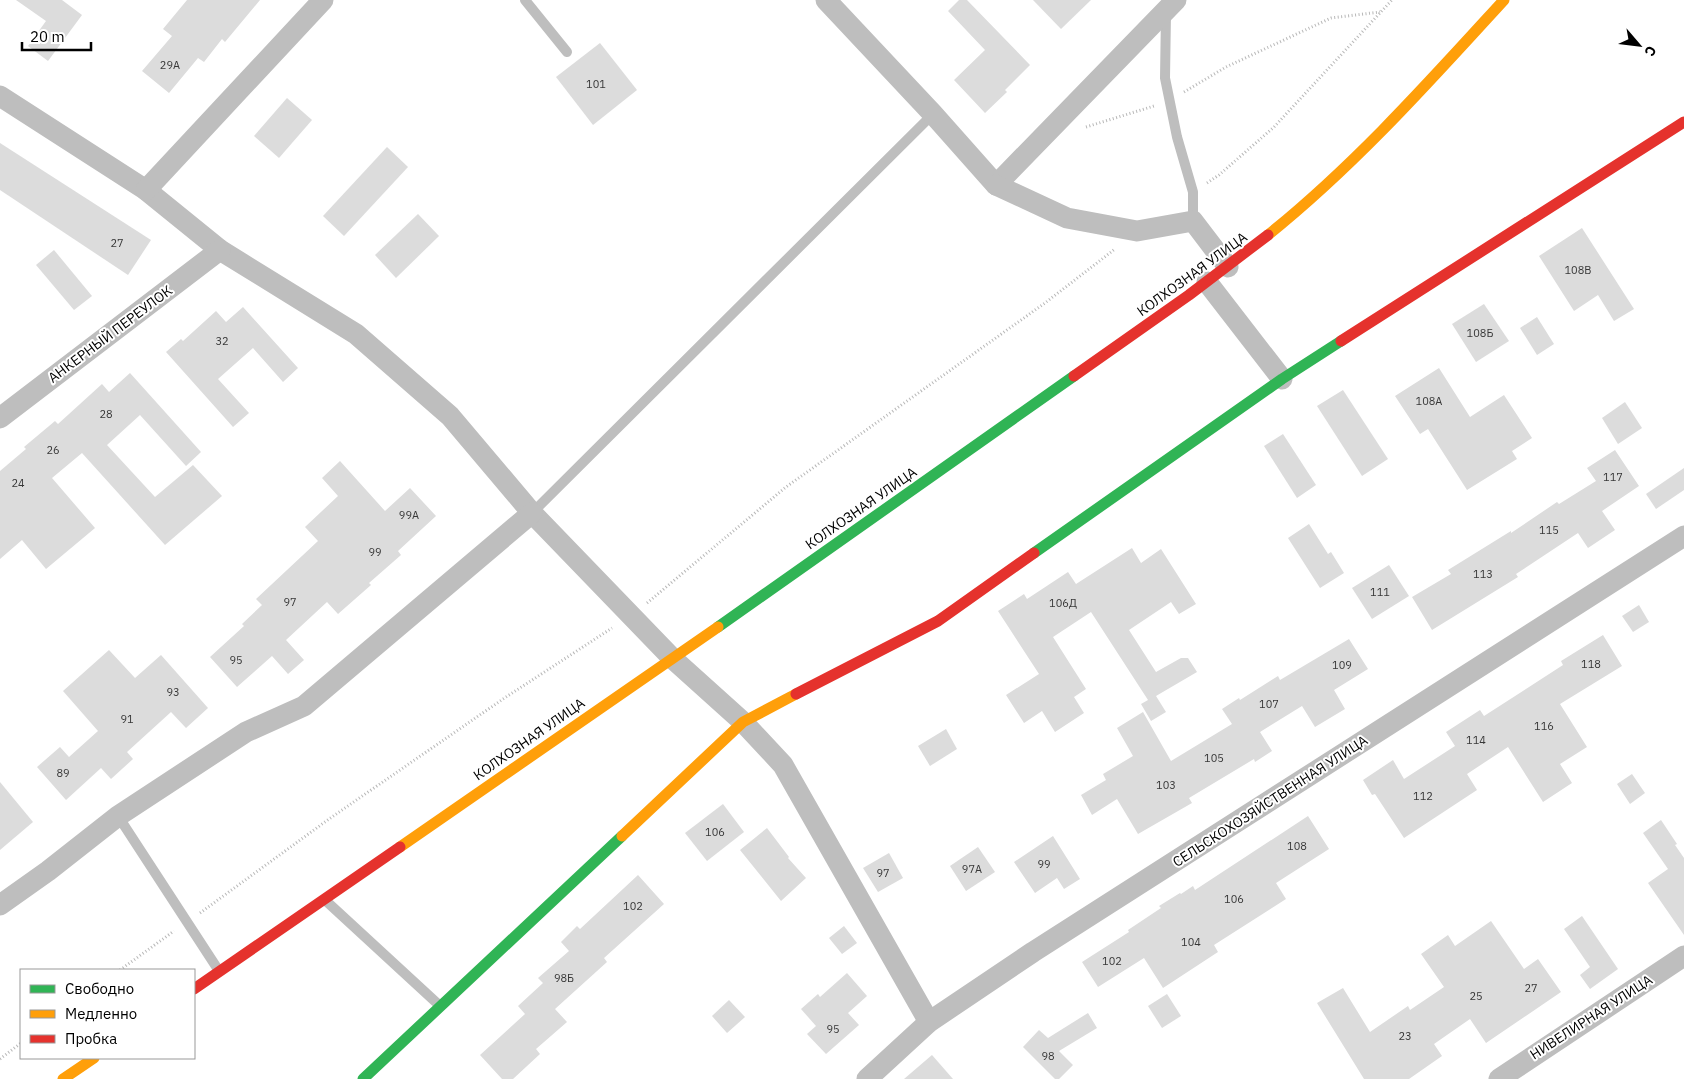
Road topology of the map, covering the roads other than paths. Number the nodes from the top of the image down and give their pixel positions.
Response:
1 (323, 0) edge
2 (525, 0) edge
3 (826, 0) edge
4 (1504, 0) edge
5 (1171, 5) edge
6 (567, 52) dead end
7 (0, 96) edge
8 (933, 114) junction
9 (1684, 122) edge
10 (996, 186) junction
11 (146, 190) junction
12 (1192, 221) junction
13 (220, 250) junction
14 (1228, 267) junction
15 (1207, 282) junction
16 (1282, 379) junction
17 (0, 418) edge
18 (532, 513) junction
19 (1684, 536) edge
20 (673, 659) junction
21 (743, 722) junction
22 (118, 816) junction
23 (324, 899) junction
24 (0, 905) edge
25 (1684, 956) edge
26 (219, 971) junction
27 (195, 988) edge
28 (440, 1007) junction
29 (929, 1022) junction
30 (93, 1059) edge
31 (63, 1079) edge
32 (363, 1079) edge
33 (867, 1079) edge
34 (1499, 1079) edge

1 - 11 street
2 - 6 lane
3 - 8 street
4 - 14 main road, КОЛХОЗНАЯ УЛИЦА
5 - 10 street
5 - 12 lane
7 - 11 street
8 - 10 street
8 - 18 lane
9 - 16 main road
10 - 12 street
11 - 13 street
12 - 14 street
13 - 17 street, АНКЕРНЫЙ ПЕРЕУЛОК
13 - 18 street
14 - 15 main road, КОЛХОЗНАЯ УЛИЦА
15 - 16 street
15 - 20 main road, КОЛХОЗНАЯ УЛИЦА
16 - 21 main road
18 - 20 street
18 - 22 street
19 - 29 street, СЕЛЬСКОХОЗЯЙСТВЕННАЯ УЛИЦА
20 - 21 street
20 - 23 main road, КОЛХОЗНАЯ УЛИЦА
21 - 28 main road
21 - 29 street
22 - 24 street
22 - 26 lane
23 - 26 main road, КОЛХОЗНАЯ УЛИЦА
23 - 28 lane
25 - 34 street, НИВЕЛИРНАЯ УЛИЦА
26 - 27 main road, КОЛХОЗНАЯ УЛИЦА
28 - 32 main road
29 - 33 street, СЕЛЬСКОХОЗЯЙСТВЕННАЯ УЛИЦА
30 - 31 main road

